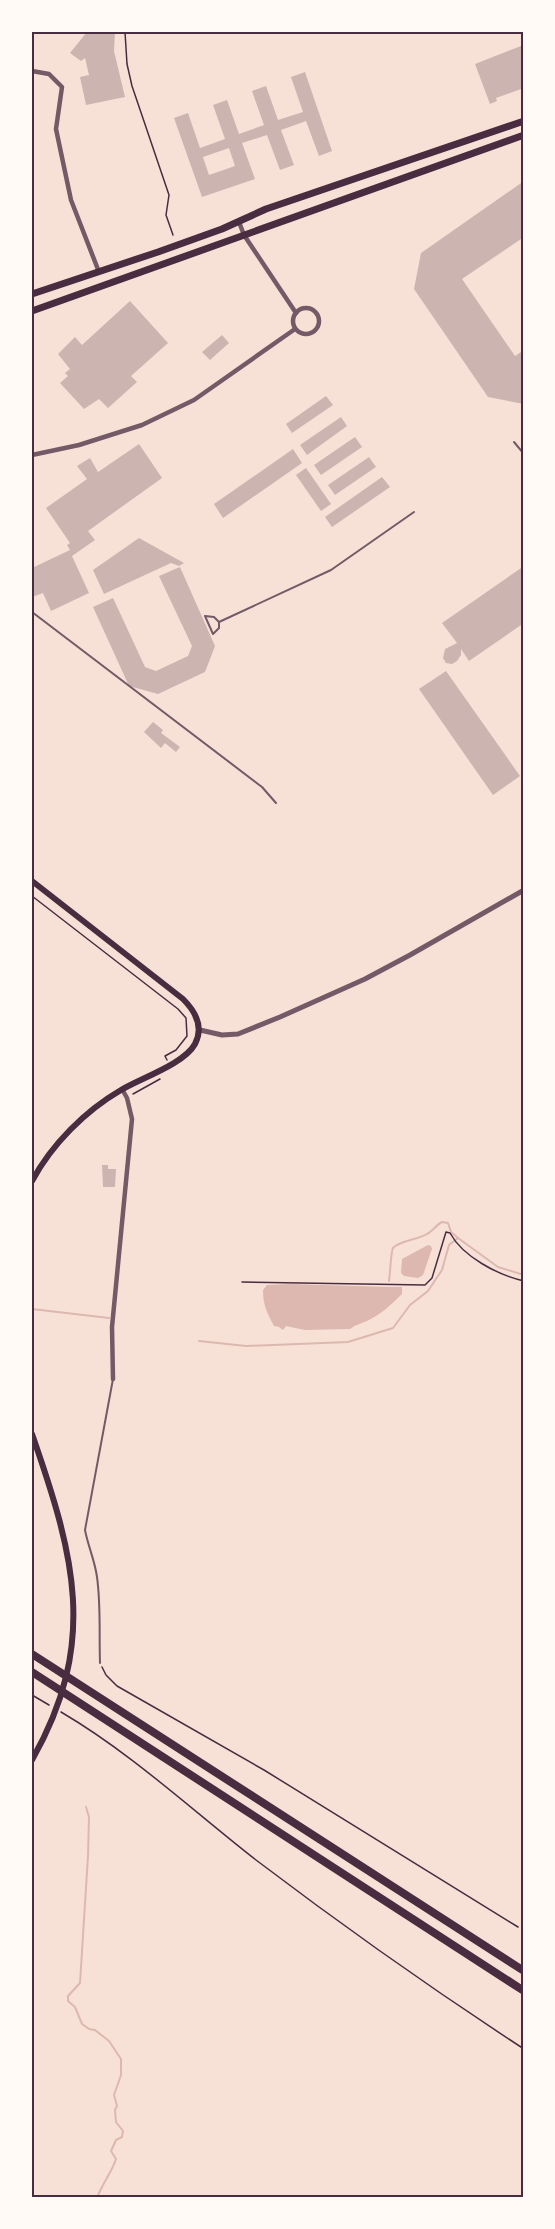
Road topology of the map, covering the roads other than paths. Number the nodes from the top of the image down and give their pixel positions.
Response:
1 (32, 71) edge
2 (524, 121) edge
3 (524, 135) edge
4 (239, 222) junction
5 (244, 235) junction
6 (99, 272) junction
7 (32, 294) edge
8 (32, 311) edge
9 (296, 313) junction
10 (296, 329) junction
11 (514, 442) dead end
12 (524, 454) edge
13 (32, 455) edge
14 (414, 512) dead end
15 (32, 612) edge
16 (219, 622) junction
17 (276, 803) dead end
18 (32, 881) edge
19 (524, 890) edge
20 (200, 1030) junction
21 (122, 1089) junction
22 (32, 1181) edge
23 (113, 1379) joint
24 (32, 1434) edge
25 (32, 1654) edge
26 (100, 1663) road end
27 (32, 1672) edge
28 (32, 1760) edge
29 (524, 1971) edge
30 (524, 1991) edge

1 - 6 street
2 - 4 main road
3 - 5 main road
4 - 5 street
4 - 6 main road
5 - 8 main road
5 - 9 street
6 - 7 main road
9 - 10 street
9 - 10 street
10 - 13 street
11 - 12 lane
14 - 16 lane
15 - 17 lane
16 - 16 lane
18 - 20 main road
19 - 20 street
20 - 21 main road
21 - 22 main road
21 - 23 street
23 - 26 lane
24 - 28 main road
25 - 29 highway
27 - 30 highway

